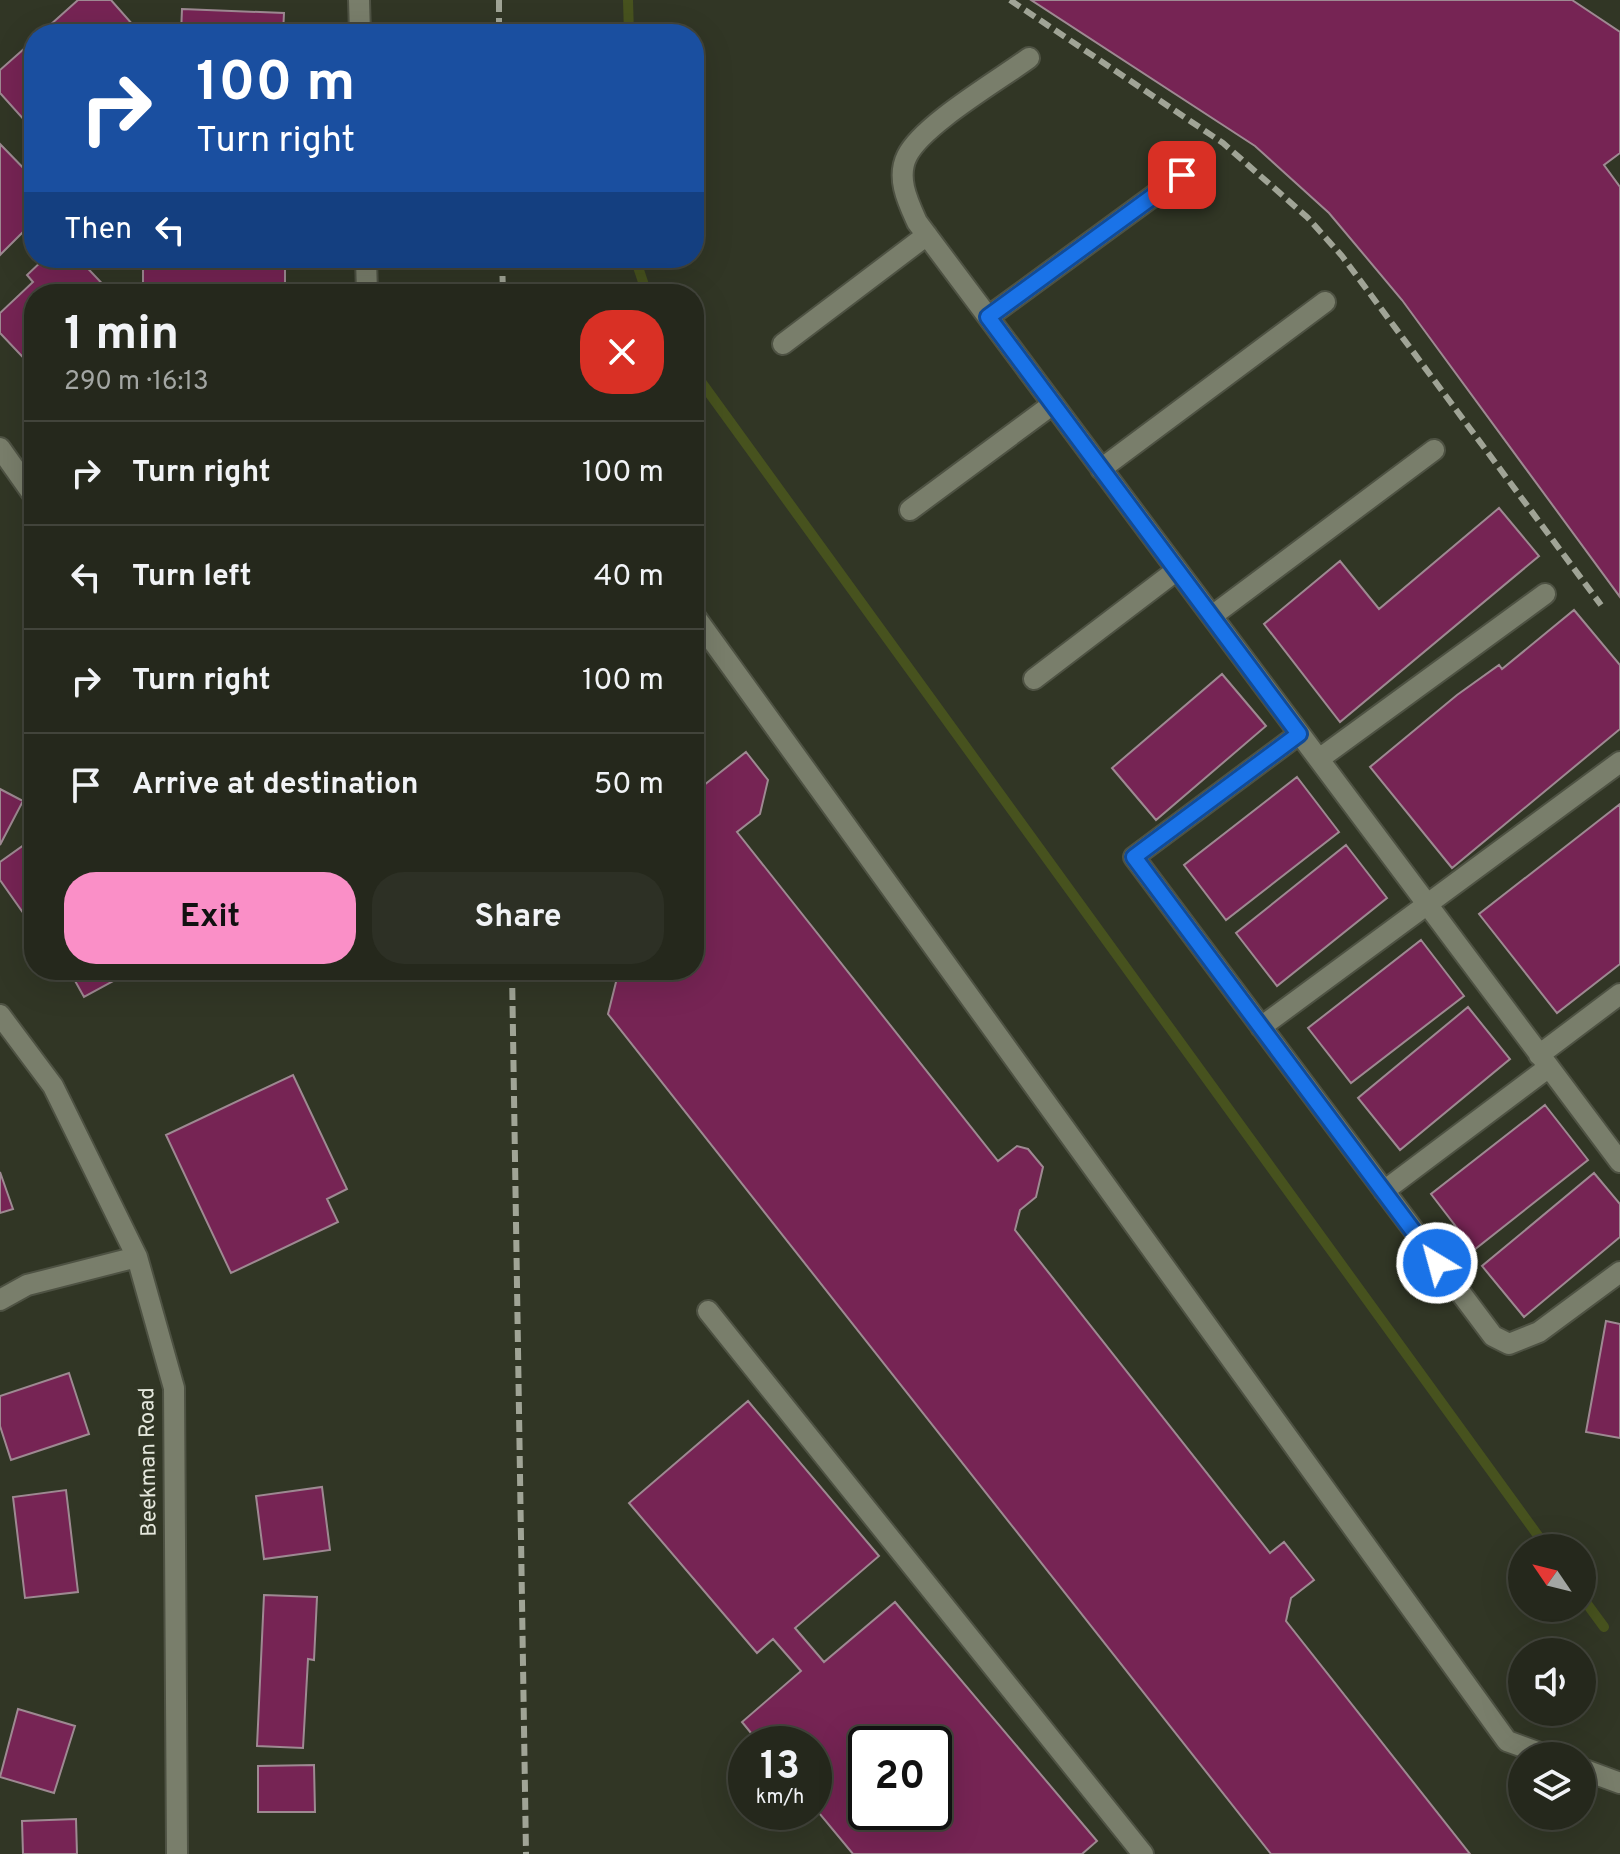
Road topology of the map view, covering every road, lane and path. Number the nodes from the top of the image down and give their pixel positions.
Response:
1 (359, 0) edge
2 (360, 24) edge
3 (1029, 58) dead end
4 (1182, 175) dead end
5 (927, 235) junction
6 (1325, 302) dead end
7 (988, 317) junction
8 (783, 344) dead end
9 (1053, 404) junction
10 (0, 448) edge
11 (1434, 450) dead end
12 (1101, 469) junction
13 (24, 482) edge
14 (910, 510) dead end
15 (1177, 570) junction
16 (1545, 594) dead end
17 (1212, 616) junction
18 (704, 629) edge
19 (1034, 679) dead end
20 (1299, 734) junction
21 (1319, 759) junction
22 (1620, 762) edge
23 (1427, 904) junction
24 (1620, 994) edge
25 (0, 1015) edge
26 (1261, 1027) junction
27 (1544, 1061) junction
28 (1620, 1162) edge
29 (1384, 1191) junction
30 (137, 1257) junction
31 (1620, 1272) edge
32 (0, 1300) edge
33 (708, 1311) dead end
34 (1510, 1742) edge
35 (1596, 1774) edge
36 (1620, 1783) edge
37 (177, 1854) edge
38 (1143, 1854) edge

1 - 2 street
3 - 5 street
4 - 7 street
5 - 7 street
5 - 8 street
6 - 12 street
7 - 9 street
9 - 12 street
9 - 14 street
10 - 13 street
11 - 17 street
12 - 15 street
15 - 17 street
15 - 19 street
16 - 21 street
17 - 20 street
18 - 34 street
20 - 21 street
20 - 26 street
21 - 23 street
22 - 23 street
23 - 26 street
23 - 27 street
24 - 27 street
25 - 30 street, Beekman Road
26 - 29 street
27 - 28 street
27 - 29 street
29 - 31 street
30 - 32 street
30 - 37 street, Beekman Road
33 - 38 street
35 - 36 street

